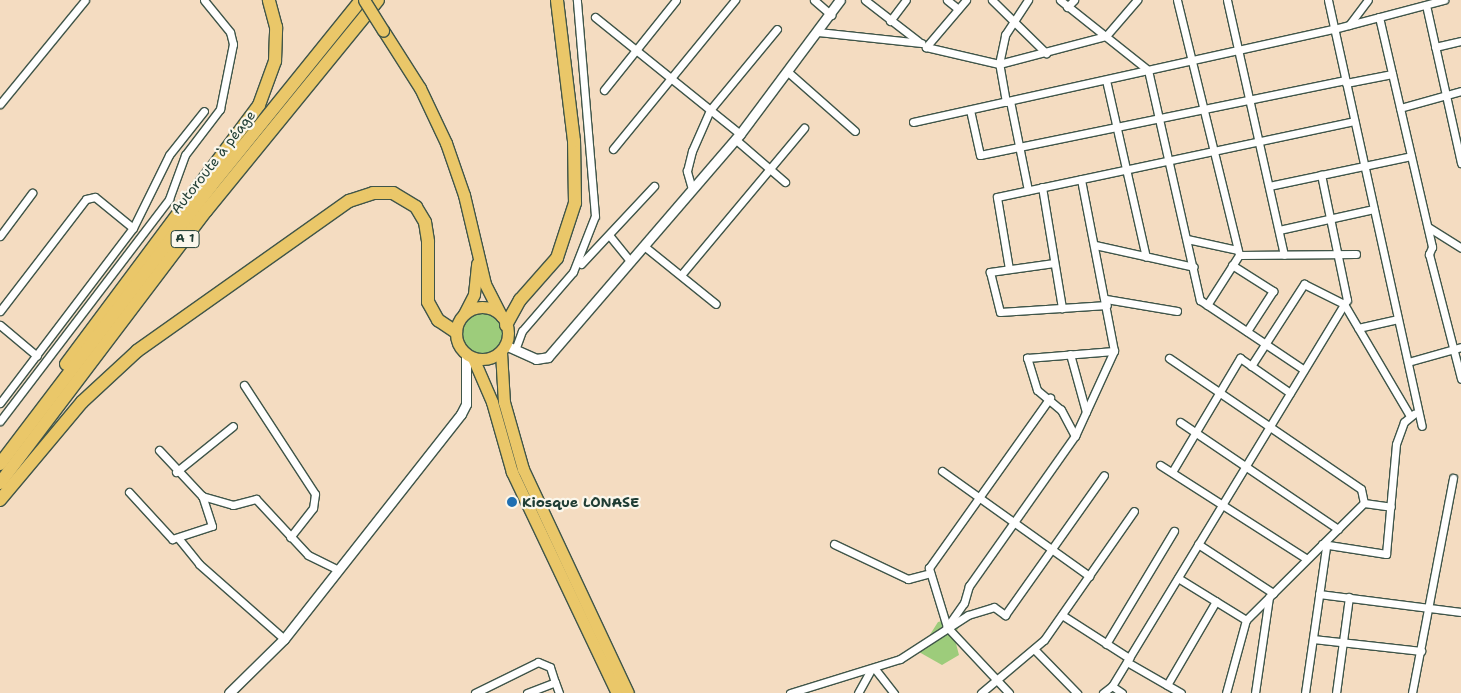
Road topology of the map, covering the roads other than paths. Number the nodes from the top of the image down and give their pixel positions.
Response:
1 (85, 0) edge
2 (204, 0) edge
3 (269, 0) edge
4 (363, 0) edge
5 (378, 0) edge
6 (558, 0) edge
7 (576, 0) edge
8 (676, 0) edge
9 (735, 0) edge
10 (814, 0) edge
11 (840, 0) edge
12 (865, 0) edge
13 (906, 0) edge
14 (947, 0) edge
15 (966, 0) edge
16 (992, 0) edge
17 (1028, 0) edge
18 (1060, 0) edge
19 (1074, 0) edge
20 (1137, 0) edge
21 (1177, 0) edge
22 (1227, 0) edge
23 (1328, 0) edge
24 (1368, 0) edge
25 (1444, 0) edge
26 (1426, 5) junction
27 (1068, 7) junction
28 (958, 9) junction
29 (831, 15) junction
30 (595, 17) dead end
31 (1379, 17) junction
32 (1013, 18) junction
33 (890, 21) junction
34 (1349, 26) junction
35 (777, 29) dead end
36 (1334, 29) junction
37 (818, 32) junction
38 (1106, 36) junction
39 (1461, 41) edge
40 (924, 45) junction
41 (1435, 48) junction
42 (636, 50) junction
43 (1238, 51) junction
44 (1046, 53) junction
45 (1192, 61) junction
46 (999, 64) junction
47 (1148, 70) junction
48 (788, 72) junction
49 (1392, 74) junction
50 (671, 78) junction
51 (1106, 80) junction
52 (1346, 81) junction
53 (604, 90) dead end
54 (1461, 91) edge
55 (1446, 95) junction
56 (1249, 99) junction
57 (1008, 101) junction
58 (0, 104) edge
59 (1400, 108) junction
60 (1204, 109) junction
61 (710, 110) junction
62 (970, 110) junction
63 (204, 111) dead end
64 (1159, 118) junction
65 (1354, 121) junction
66 (912, 122) dead end
67 (1118, 126) junction
68 (804, 128) dead end
69 (855, 131) dead end
70 (737, 136) junction
71 (1259, 141) junction
72 (1019, 147) junction
73 (613, 149) dead end
74 (1214, 151) junction
75 (1411, 156) junction
76 (1169, 160) junction
77 (1461, 163) edge
78 (1364, 166) junction
79 (770, 169) junction
80 (1128, 169) junction
81 (1321, 175) junction
82 (1082, 179) junction
83 (785, 182) dead end
84 (654, 186) dead end
85 (1269, 186) junction
86 (1042, 187) junction
87 (692, 190) junction
88 (1028, 190) junction
89 (32, 193) dead end
90 (1374, 209) junction
91 (1330, 219) junction
92 (3, 226) edge
93 (1428, 227) junction
94 (133, 228) junction
95 (1279, 230) junction
96 (609, 235) junction
97 (0, 236) edge
98 (1187, 239) junction
99 (644, 246) junction
100 (1095, 246) junction
101 (1461, 248) edge
102 (477, 253) junction
103 (1238, 253) junction
104 (1337, 254) junction
105 (1356, 254) dead end
106 (1284, 255) junction
107 (1146, 257) junction
108 (630, 262) junction
109 (1054, 263) junction
110 (1232, 265) junction
111 (1194, 267) junction
112 (1009, 269) junction
113 (574, 272) junction
114 (681, 275) junction
115 (1107, 302) junction
116 (716, 304) dead end
117 (1207, 304) junction
118 (1344, 304) junction
119 (1062, 308) junction
120 (0, 311) edge
121 (1177, 311) dead end
122 (464, 314) junction
123 (1398, 319) junction
124 (504, 320) junction
125 (0, 325) edge
126 (1358, 328) junction
127 (456, 332) junction
128 (1247, 332) junction
129 (1266, 344) junction
130 (1457, 348) edge
131 (507, 349) junction
132 (1114, 351) junction
133 (1070, 354) junction
134 (37, 356) junction
135 (470, 356) junction
136 (1169, 358) dead end
137 (1408, 362) junction
138 (1251, 366) junction
139 (1304, 370) junction
140 (1461, 379) edge
141 (244, 385) dead end
142 (1290, 392) junction
143 (1221, 394) junction
144 (1050, 398) junction
145 (0, 403) edge
146 (1086, 412) junction
147 (1419, 412) junction
148 (1410, 416) junction
149 (0, 421) edge
150 (1180, 422) dead end
151 (233, 426) dead end
152 (1422, 426) dead end
153 (1270, 427) junction
154 (1196, 433) junction
155 (1075, 436) junction
156 (159, 450) dead end
157 (0, 455) edge
158 (0, 464) edge
159 (1160, 465) dead end
160 (1246, 466) junction
161 (942, 471) dead end
162 (176, 472) junction
163 (1172, 472) junction
164 (1104, 475) dead end
165 (1453, 478) dead end
166 (0, 484) edge
167 (129, 492) dead end
168 (202, 496) junction
169 (979, 498) junction
170 (0, 500) edge
171 (1364, 503) junction
172 (1222, 504) junction
173 (1392, 507) junction
174 (1134, 511) dead end
175 (1014, 523) junction
176 (1338, 529) junction
177 (1174, 532) dead end
178 (290, 537) junction
179 (179, 539) junction
180 (834, 544) dead end
181 (1198, 544) junction
182 (1324, 546) junction
183 (1052, 550) junction
184 (1307, 559) junction
185 (337, 570) junction
186 (930, 573) junction
187 (1089, 576) junction
188 (1178, 578) junction
189 (1319, 594) junction
190 (1271, 595) junction
191 (1348, 597) junction
192 (1216, 601) junction
193 (1429, 605) junction
194 (1461, 612) edge
195 (1062, 614) junction
196 (1246, 620) junction
197 (946, 627) junction
198 (284, 639) junction
199 (1313, 639) junction
200 (1342, 642) junction
201 (1106, 644) junction
202 (1034, 648) junction
203 (1421, 651) junction
204 (1128, 660) junction
205 (873, 670) junction
206 (997, 680) junction
207 (555, 682) junction
208 (1167, 685) junction
209 (1112, 689) edge
210 (230, 693) edge
211 (475, 693) edge
212 (527, 693) edge
213 (558, 693) edge
214 (617, 693) edge
215 (628, 693) edge
216 (790, 693) edge
217 (858, 693) edge
218 (894, 693) edge
219 (981, 693) edge
220 (1008, 693) edge
221 (1077, 693) edge
222 (1103, 693) edge
223 (1122, 693) edge
224 (1181, 693) edge
225 (1226, 693) edge
226 (1255, 693) edge
227 (1305, 693) edge
228 (1336, 693) edge
229 (1412, 693) edge

1 - 58 street
2 - 149 street
3 - 157 highway
4 - 102 main road, bridge
4 - 158 highway, Autoroute à péage / A 1
5 - 166 highway, A 1
6 - 124 highway
7 - 113 street
8 - 42 street
9 - 50 street
10 - 29 street
11 - 29 street
12 - 33 street
13 - 33 street
14 - 28 street
15 - 28 street
16 - 32 street
17 - 32 street
18 - 27 street
19 - 27 street
20 - 38 street
21 - 45 street
22 - 43 street
23 - 36 street
24 - 34 street
25 - 26 street
26 - 31 street
26 - 41 street
27 - 38 street
28 - 40 street
29 - 37 street
30 - 42 street
31 - 34 street
31 - 49 street
32 - 44 street
32 - 46 street
33 - 40 street
34 - 36 street
35 - 61 street
36 - 43 street
36 - 52 street
37 - 40 street
37 - 48 street
38 - 44 street
38 - 47 street
39 - 41 street
40 - 46 street
41 - 55 street
42 - 50 street
42 - 53 street
43 - 45 street
43 - 56 street
44 - 46 street
45 - 47 street
45 - 60 street
46 - 57 street
47 - 51 street
47 - 64 street
48 - 69 street
48 - 70 street
49 - 52 street
49 - 59 street
50 - 61 street
50 - 73 street
51 - 57 street
51 - 67 street
52 - 56 street
52 - 65 street
54 - 55 street
55 - 59 street
55 - 77 street
56 - 60 street
56 - 71 street
57 - 62 street
57 - 72 street
59 - 75 street
60 - 64 street
60 - 74 street
61 - 70 street
61 - 87 street
62 - 66 street
62 - 72 street
63 - 94 street
64 - 67 street
64 - 76 street
65 - 71 street
65 - 78 street
67 - 72 street
67 - 80 street
68 - 79 street
70 - 79 street
70 - 87 street
71 - 74 street
71 - 85 street
72 - 88 street
74 - 76 street
74 - 103 street
75 - 78 street
75 - 93 street
76 - 80 street
76 - 98 street
78 - 81 street
78 - 90 street
79 - 83 street
79 - 114 street
80 - 82 street
80 - 107 street
81 - 85 street
81 - 91 street
82 - 86 street
82 - 100 street
84 - 96 street
85 - 95 street
86 - 88 street
86 - 109 street
87 - 99 street
88 - 112 street
89 - 92 street
90 - 91 street
90 - 123 street
91 - 95 street
91 - 104 street
92 - 97 street
93 - 101 street
93 - 130 street
94 - 120 street
94 - 134 street
95 - 106 street
96 - 108 street
96 - 113 street
98 - 103 street
98 - 111 street
99 - 108 street
99 - 114 street
100 - 107 street
100 - 115 street
102 - 122 main road
102 - 124 main road
103 - 106 street
103 - 110 street
104 - 105 street
104 - 106 street
104 - 118 street
107 - 111 street
108 - 131 street
109 - 112 street
109 - 119 street
110 - 117 street
110 - 128 street
111 - 117 street
112 - 119 street
113 - 131 street
114 - 116 street
115 - 119 street
115 - 121 street
115 - 132 street
117 - 128 street
118 - 126 street
118 - 129 street
118 - 139 street
122 - 124 main road
122 - 127 main road
123 - 126 street
123 - 137 street
124 - 131 main road
125 - 134 street
126 - 148 street
127 - 135 main road
127 - 170 highway
128 - 129 street
129 - 138 street
129 - 139 street
130 - 137 street
130 - 140 street
131 - 135 main road
131 - 215 main road
132 - 133 street
132 - 146 street
133 - 144 street
133 - 146 street
134 - 145 street
135 - 185 street
135 - 214 main road
136 - 143 street
137 - 147 street
138 - 142 street
138 - 143 street
139 - 142 street
141 - 178 street
142 - 153 street
143 - 153 street
143 - 154 street
144 - 155 street
144 - 169 street
146 - 155 street
147 - 148 street
147 - 152 street
148 - 173 street
150 - 154 street
151 - 162 street
153 - 160 street
153 - 171 street
154 - 160 street
154 - 163 street
155 - 175 street
156 - 162 street
159 - 163 street
160 - 172 street
160 - 176 street
161 - 169 street
162 - 168 street
163 - 172 street
164 - 183 street
165 - 193 street
167 - 179 street
168 - 178 street
168 - 179 street
169 - 175 street
169 - 186 street
171 - 173 street
171 - 176 street
172 - 181 street
172 - 184 street
173 - 182 street
174 - 187 street
175 - 183 street
175 - 197 street
176 - 182 street
177 - 201 street
178 - 185 street
179 - 198 street
180 - 186 street
181 - 188 street
181 - 190 street
182 - 184 street
182 - 189 street
183 - 187 street
183 - 197 street
184 - 190 street
185 - 198 street
186 - 197 street
187 - 195 street
188 - 192 street
188 - 204 street
189 - 191 street
189 - 199 street
190 - 196 street
190 - 226 street
191 - 193 street
191 - 200 street
192 - 196 street
192 - 208 street
193 - 194 street
193 - 203 street
195 - 201 street
195 - 202 street
196 - 225 street
197 - 205 street
197 - 206 street
198 - 210 street
199 - 200 street
199 - 227 street
200 - 203 street
200 - 228 street
201 - 204 street
202 - 206 street
202 - 221 street
203 - 229 street
204 - 208 street
204 - 209 street
205 - 216 street
205 - 217 street
205 - 218 street
206 - 219 street
206 - 220 street
207 - 211 street
207 - 212 street
207 - 213 street
208 - 224 street
209 - 222 street
209 - 223 street

